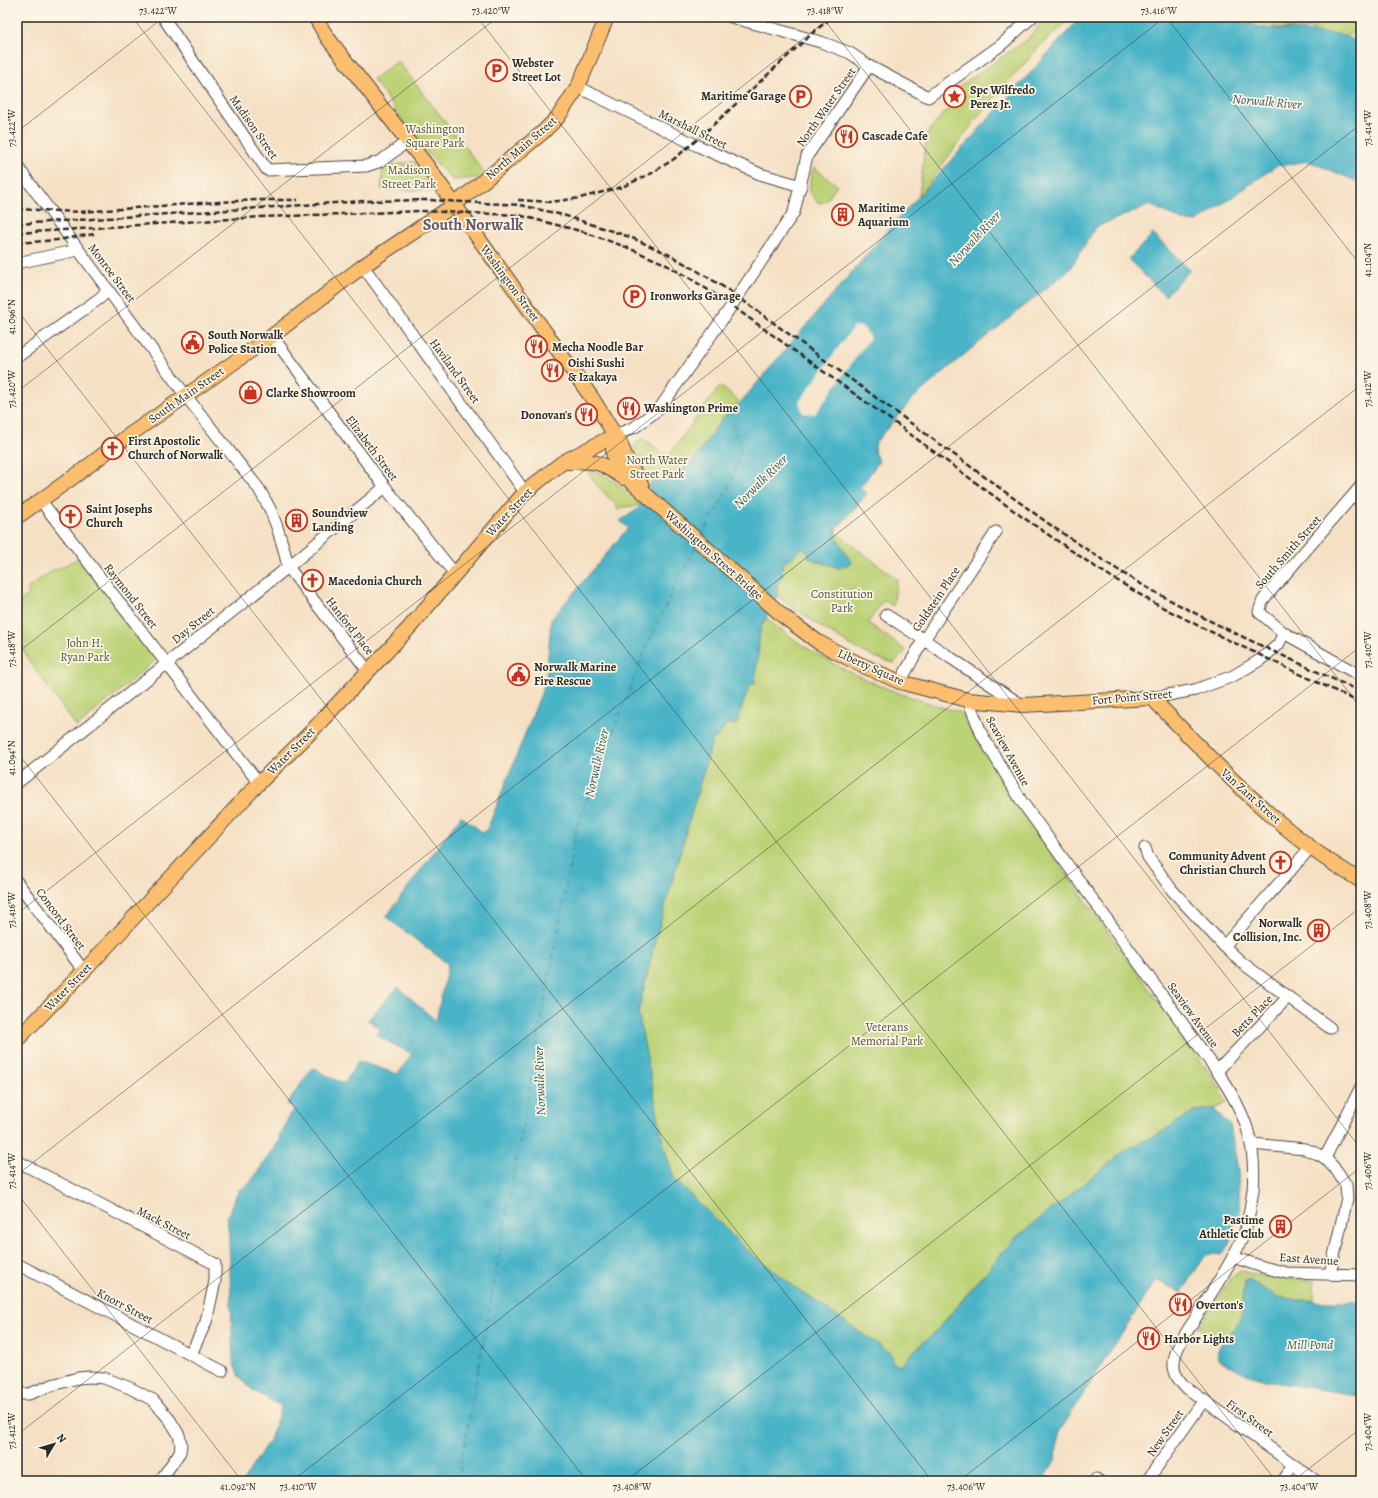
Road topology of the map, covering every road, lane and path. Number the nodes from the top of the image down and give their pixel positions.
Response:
1 (162, 17) edge
2 (315, 17) edge
3 (607, 17) edge
4 (731, 17) edge
5 (1032, 17) edge
6 (870, 66) junction
7 (578, 87) junction
8 (408, 141) junction
9 (17, 166) edge
10 (800, 186) junction
11 (454, 205) junction
12 (78, 250) junction
13 (17, 263) edge
14 (363, 266) junction
15 (108, 290) junction
16 (272, 336) junction
17 (17, 358) edge
18 (186, 396) junction
19 (615, 435) junction
20 (563, 462) junction
21 (634, 484) junction
22 (1361, 486) edge
23 (385, 487) junction
24 (526, 492) junction
25 (645, 493) junction
26 (41, 501) junction
27 (17, 517) edge
28 (996, 532) dead end
29 (288, 567) junction
30 (455, 574) junction
31 (886, 615) dead end
32 (783, 616) joint
33 (1284, 633) junction
34 (924, 640) junction
35 (167, 664) junction
36 (368, 671) junction
37 (1361, 676) edge
38 (900, 682) junction
39 (1152, 698) junction
40 (968, 700) junction
41 (1023, 705) junction
42 (17, 783) edge
43 (259, 783) junction
44 (1145, 848) dead end
45 (1310, 848) junction
46 (1361, 881) edge
47 (17, 882) edge
48 (1224, 946) junction
49 (84, 971) junction
50 (1288, 997) junction
51 (1330, 1028) dead end
52 (17, 1040) edge
53 (1218, 1070) junction
54 (1361, 1086) edge
55 (1358, 1099) edge
56 (1252, 1144) junction
57 (1325, 1158) junction
58 (17, 1161) edge
59 (1233, 1257) junction
60 (17, 1264) edge
61 (1330, 1274) junction
62 (1361, 1275) edge
63 (191, 1354) junction
64 (222, 1371) dead end
65 (1175, 1371) joint
66 (17, 1392) edge
67 (1204, 1400) junction
68 (1293, 1465) junction
69 (160, 1481) edge
70 (1147, 1481) edge
71 (1282, 1481) edge
72 (1316, 1481) edge

1 - 8 street, Madison Street
2 - 8 main road, Washington Street
3 - 7 main road, North Main Street
4 - 6 street
5 - 6 street, North Water Street
6 - 10 street, North Water Street
7 - 10 street, Marshall Street
7 - 11 main road, North Main Street
8 - 11 main road, Washington Street
9 - 12 street, Monroe Street
10 - 19 street, North Water Street
11 - 14 main road, South Main Street
11 - 19 main road, Washington Street
12 - 13 street
12 - 15 street, Monroe Street
14 - 16 main road, South Main Street
14 - 24 street, Haviland Street
15 - 17 street
15 - 18 street, Monroe Street
16 - 18 main road, South Main Street
16 - 23 street, Elizabeth Street
18 - 26 main road, South Main Street
18 - 29 street, Hanford Place
19 - 20 main road, Water Street
19 - 21 main road
19 - 25 main road, Washington Street
20 - 21 main road
20 - 24 main road, Water Street
21 - 25 main road
22 - 33 street, South Smith Street
23 - 29 street, Day Street
23 - 30 street, Elizabeth Street
24 - 30 main road, Water Street
25 - 32 main road, Washington Street Bridge
26 - 27 main road, South Main Street
26 - 35 street, Raymond Street
28 - 34 street, Goldstein Place
29 - 35 street, Day Street
29 - 36 street, Hanford Place
30 - 36 main road, Water Street
31 - 34 street
32 - 38 main road, Liberty Square
33 - 37 street
33 - 39 street, Fort Point Street
34 - 38 street, Goldstein Place
34 - 41 street
35 - 42 street, Day Street
35 - 43 street, Raymond Street
36 - 43 main road, Water Street
38 - 40 main road, Liberty Square
39 - 41 main road, Fort Point Street
39 - 45 main road, Van Zant Street
40 - 41 main road, Fort Point Street
40 - 53 street, Seaview Avenue
43 - 49 main road, Water Street
44 - 48 street, Betts Place
45 - 46 main road, Van Zant Street
45 - 48 street
47 - 49 street, Concord Street
48 - 50 street, Betts Place
49 - 52 main road, Water Street
50 - 51 street, Betts Place
50 - 53 street, Betts Place
53 - 56 street, Seaview Avenue
54 - 55 street
55 - 57 street
56 - 57 street
56 - 59 street, Seaview Avenue
57 - 61 street
58 - 63 street, Mack Street
59 - 61 street, East Avenue
59 - 65 street, Seaview Avenue
60 - 63 street, Knorr Street
61 - 62 street, East Avenue
63 - 64 street, Knorr Street
65 - 67 street, First Street
66 - 69 street
67 - 68 street, First Street
67 - 70 street, New Street
68 - 71 street
68 - 72 street, First Street

